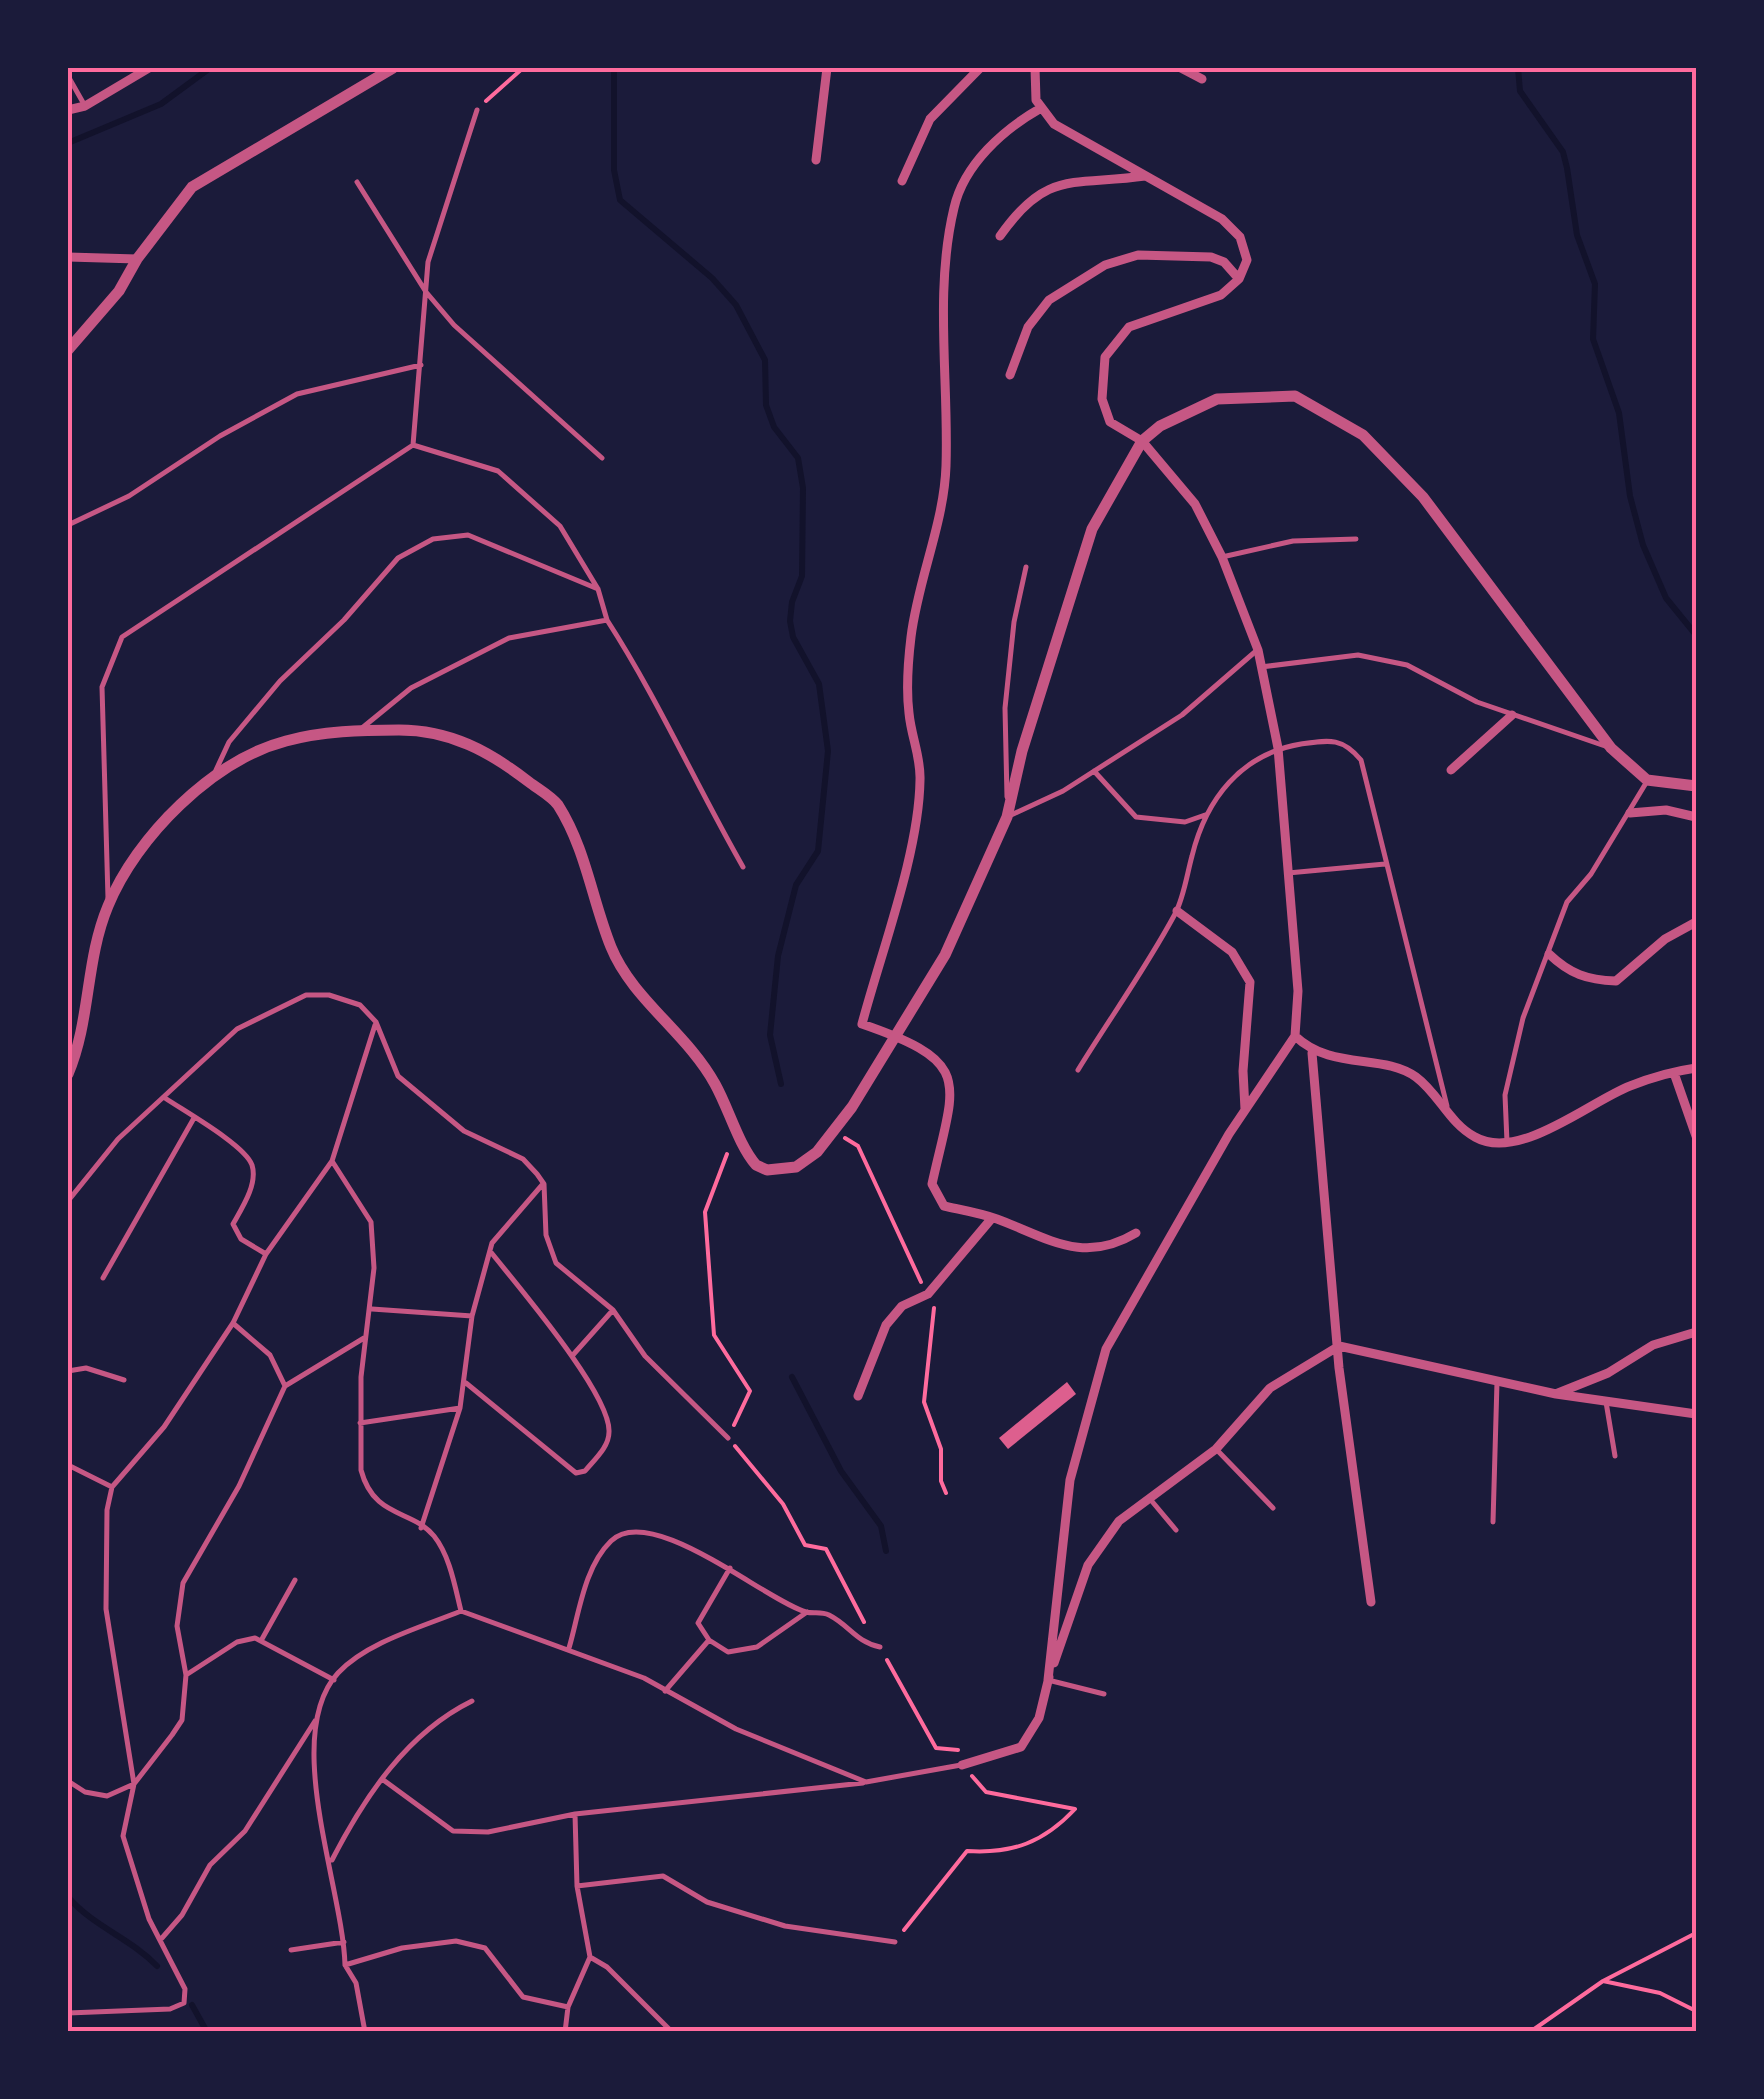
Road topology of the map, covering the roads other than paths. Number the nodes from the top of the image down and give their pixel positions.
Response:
1 (149, 68) edge
2 (393, 68) edge
3 (827, 68) edge
4 (980, 68) edge
5 (1035, 68) edge
6 (1181, 68) edge
7 (68, 76) edge
8 (1202, 79) dead end
9 (85, 106) junction
10 (1041, 108) junction
11 (68, 110) edge
12 (476, 110) road end
13 (816, 160) dead end
14 (1145, 176) junction
15 (902, 180) dead end
16 (357, 182) dead end
17 (1000, 236) dead end
18 (68, 258) edge
19 (137, 259) junction
20 (1239, 279) junction
21 (426, 292) junction
22 (68, 350) edge
23 (421, 365) junction
24 (1010, 376) dead end
25 (1142, 442) junction
26 (413, 445) junction
27 (602, 458) dead end
28 (68, 525) edge
29 (1356, 538) dead end
30 (1222, 556) junction
31 (1026, 567) dead end
32 (598, 590) junction
33 (606, 620) junction
34 (1258, 650) junction
35 (1261, 666) junction
36 (1512, 714) junction
37 (360, 730) junction
38 (1278, 748) junction
39 (1611, 748) junction
40 (1451, 770) dead end
41 (1094, 771) junction
42 (213, 778) junction
43 (1647, 780) junction
44 (1696, 786) edge
45 (1630, 813) junction
46 (1206, 815) junction
47 (1008, 817) junction
48 (1696, 817) edge
49 (1384, 864) junction
50 (744, 867) dead end
51 (1288, 873) junction
52 (108, 904) junction
53 (1178, 910) junction
54 (1696, 922) edge
55 (1549, 954) junction
56 (376, 1022) junction
57 (892, 1035) junction
58 (1295, 1036) junction
59 (1312, 1053) junction
60 (1696, 1068) edge
61 (1078, 1070) dead end
62 (1674, 1073) junction
63 (68, 1074) edge
64 (165, 1098) junction
65 (1246, 1112) junction
66 (194, 1118) junction
67 (1450, 1118) junction
68 (1696, 1136) edge
69 (1507, 1144) junction
70 (332, 1161) junction
71 (544, 1184) junction
72 (68, 1202) edge
73 (992, 1218) junction
74 (1136, 1233) dead end
75 (490, 1251) junction
76 (266, 1254) junction
77 (103, 1278) dead end
78 (372, 1309) junction
79 (613, 1310) junction
80 (472, 1316) junction
81 (233, 1323) junction
82 (1696, 1332) edge
83 (364, 1338) junction
84 (1339, 1346) junction
85 (572, 1356) junction
86 (68, 1371) edge
87 (124, 1380) dead end
88 (1498, 1382) junction
89 (466, 1383) junction
90 (285, 1386) junction
91 (1556, 1394) junction
92 (858, 1396) dead end
93 (1606, 1402) junction
94 (460, 1408) junction
95 (1696, 1414) edge
96 (360, 1423) junction
97 (728, 1438) road end
98 (1216, 1449) junction
99 (1615, 1456) dead end
100 (68, 1465) edge
101 (112, 1487) junction
102 (1150, 1499) junction
103 (1272, 1508) dead end
104 (1493, 1522) dead end
105 (421, 1528) junction
106 (1176, 1530) dead end
107 (730, 1568) junction
108 (295, 1580) dead end
109 (1371, 1602) dead end
110 (460, 1611) junction
111 (806, 1612) junction
112 (262, 1640) junction
113 (709, 1640) junction
114 (880, 1647) road end
115 (569, 1648) junction
116 (186, 1675) junction
117 (334, 1680) junction
118 (1048, 1680) junction
119 (665, 1691) junction
120 (1104, 1694) dead end
121 (472, 1701) dead end
122 (317, 1718) junction
123 (962, 1764) joint
124 (382, 1780) junction
125 (68, 1781) edge
126 (866, 1782) junction
127 (134, 1784) junction
128 (575, 1814) junction
129 (330, 1862) junction
130 (577, 1886) junction
131 (162, 1938) junction
132 (344, 1942) junction
133 (894, 1942) road end
134 (291, 1950) dead end
135 (590, 1956) junction
136 (344, 1965) junction
137 (568, 2008) junction
138 (68, 2013) edge
139 (366, 2032) edge
140 (565, 2032) edge
141 (672, 2032) edge

1 - 9 street
2 - 19 street
3 - 13 street
4 - 15 street
5 - 10 street
6 - 8 street
7 - 9 lane
9 - 11 street
10 - 14 street
10 - 57 street
12 - 21 lane
14 - 17 street
14 - 20 street
16 - 21 lane
18 - 19 street
19 - 22 street
20 - 24 street
20 - 25 street
21 - 23 lane
21 - 27 lane
23 - 26 lane
23 - 28 lane
25 - 30 street
25 - 39 street
25 - 47 street
26 - 32 lane
26 - 52 lane
29 - 30 lane
30 - 34 street
31 - 47 lane
32 - 33 lane
32 - 42 lane
33 - 37 lane
33 - 50 lane
34 - 35 street
34 - 41 lane
35 - 36 lane
35 - 38 street
36 - 39 lane
36 - 40 street
37 - 42 street
37 - 57 street
38 - 46 lane
38 - 49 lane
38 - 51 street
39 - 43 street
41 - 46 lane
41 - 47 lane
42 - 52 street
43 - 44 street
43 - 45 lane
45 - 48 street
45 - 55 lane
46 - 53 lane
47 - 57 street
49 - 51 lane
49 - 67 lane
51 - 58 street
52 - 63 street
53 - 61 lane
53 - 65 street
54 - 55 street
55 - 69 lane
56 - 64 lane
56 - 70 lane
56 - 71 lane
57 - 73 street
58 - 59 street
58 - 65 street
59 - 67 street
59 - 84 street
60 - 62 street
62 - 68 street
62 - 69 street
64 - 66 lane
64 - 72 lane
65 - 118 street
66 - 76 lane
66 - 77 lane
67 - 69 street
70 - 76 lane
70 - 78 lane
71 - 75 lane
71 - 79 lane
73 - 74 street
73 - 92 street
75 - 80 lane
75 - 85 lane
76 - 81 lane
78 - 80 lane
78 - 83 lane
79 - 85 lane
79 - 97 lane
80 - 89 lane
81 - 90 lane
81 - 101 lane
82 - 91 street
83 - 90 lane
83 - 96 lane
84 - 88 street
84 - 98 street
84 - 109 street
85 - 89 lane
86 - 87 lane
88 - 91 street
88 - 104 lane
89 - 94 lane
90 - 116 lane
91 - 93 street
93 - 95 street
93 - 99 lane
94 - 96 lane
94 - 105 lane
96 - 105 lane
98 - 102 street
98 - 103 lane
100 - 101 lane
101 - 127 lane
102 - 106 lane
102 - 118 street
105 - 110 lane
107 - 111 lane
107 - 113 lane
107 - 115 lane
108 - 112 lane
110 - 115 lane
110 - 117 lane
111 - 113 lane
111 - 114 lane
112 - 116 lane
112 - 117 lane
113 - 119 lane
115 - 119 lane
116 - 127 lane
117 - 122 lane
118 - 120 lane
118 - 123 street
119 - 126 lane
121 - 124 lane
122 - 129 lane
122 - 131 lane
123 - 126 lane
124 - 128 lane
124 - 129 lane
125 - 127 lane
126 - 128 lane
127 - 131 lane
128 - 130 lane
129 - 132 lane
130 - 133 lane
130 - 135 lane
131 - 138 lane
132 - 134 lane
132 - 136 lane
135 - 137 lane
135 - 141 lane
136 - 137 lane
136 - 139 lane
137 - 140 lane

